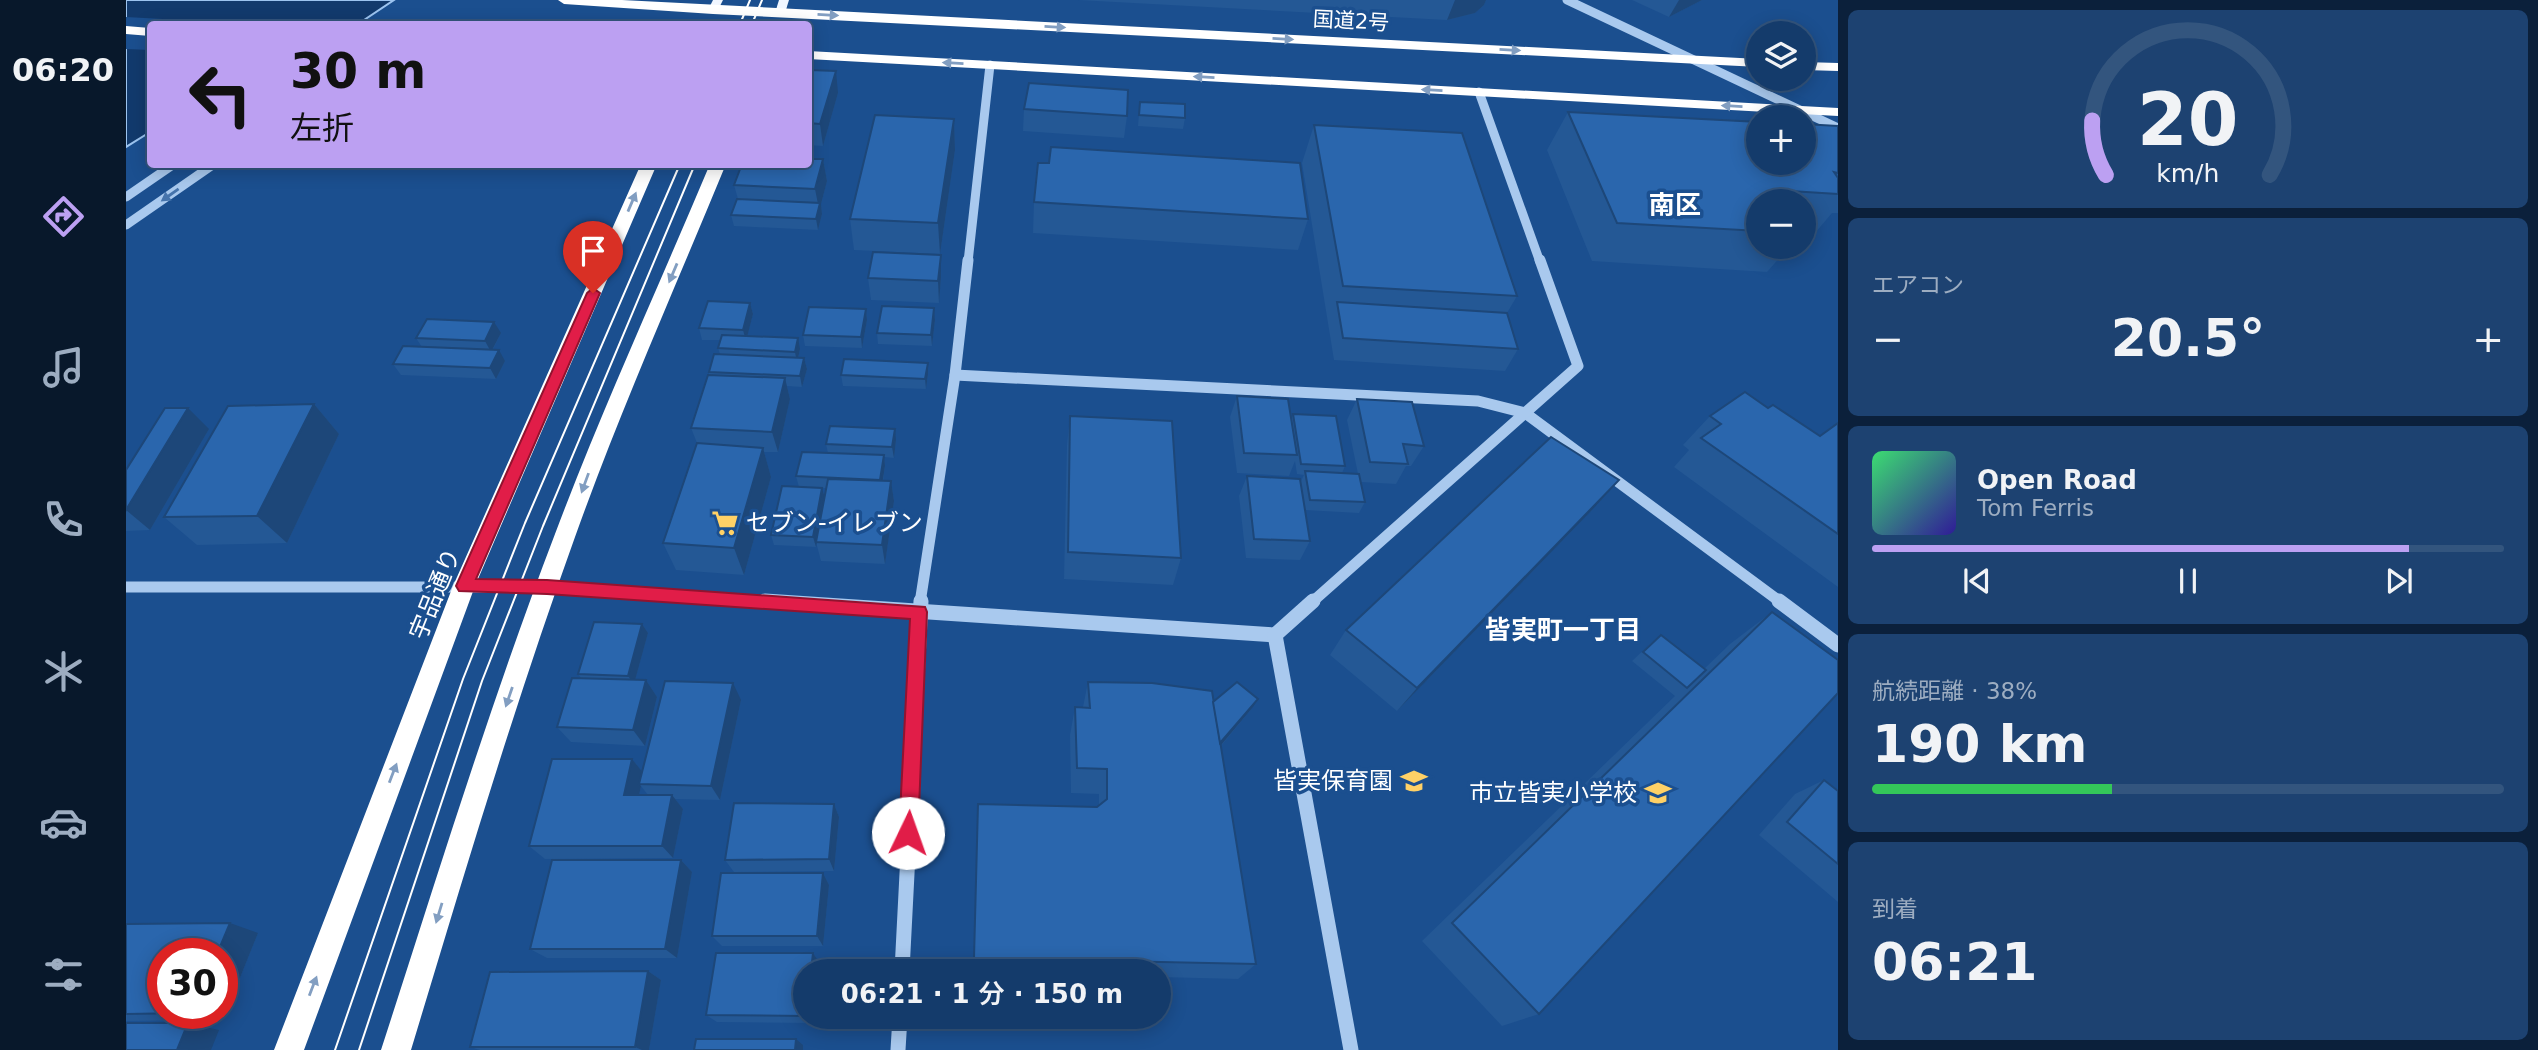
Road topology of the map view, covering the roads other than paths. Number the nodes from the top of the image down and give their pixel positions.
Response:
1 (564, 0) edge
2 (1567, 0) edge
3 (716, 5) edge
4 (780, 12) edge
5 (708, 21) edge
6 (126, 30) edge
7 (147, 32) edge
8 (812, 55) edge
9 (1691, 60) junction
10 (1746, 62) edge
11 (990, 65) junction
12 (1816, 66) edge
13 (1838, 67) edge
14 (1479, 92) junction
15 (1789, 105) edge
16 (1746, 107) edge
17 (1816, 111) edge
18 (1838, 113) edge
19 (1816, 118) edge
20 (1838, 128) edge
21 (168, 168) edge
22 (209, 168) edge
23 (647, 168) edge
24 (716, 168) edge
25 (126, 197) edge
26 (126, 225) edge
27 (955, 376) junction
28 (1525, 412) junction
29 (464, 586) junction
30 (126, 587) edge
31 (547, 587) junction
32 (919, 612) junction
33 (1275, 635) junction
34 (1838, 645) edge
35 (903, 959) edge
36 (899, 1029) edge
37 (289, 1050) edge
38 (396, 1050) edge
39 (898, 1050) edge
40 (1352, 1050) edge

1 - 3 highway, 国道2号
2 - 9 street
3 - 4 highway, 国道2号
3 - 5 highway
4 -> 9 highway, 国道2号
6 - 7 highway
11 -> 8 highway
9 - 10 highway, 国道2号
9 - 15 street
14 -> 11 highway
11 - 27 street
12 - 13 highway
16 -> 14 highway
14 - 28 street
17 - 18 highway
19 - 20 street
21 - 25 street
22 -> 26 street
29 -> 23 highway, 宇品通り
24 -> 31 highway
27 - 28 street
27 - 32 street
28 - 33 street
28 - 34 street
29 - 30 street
29 - 31 street
37 -> 29 highway, 宇品通り
31 - 32 street
31 -> 38 highway
32 - 33 street
32 - 35 street
33 - 40 street
36 - 39 street

